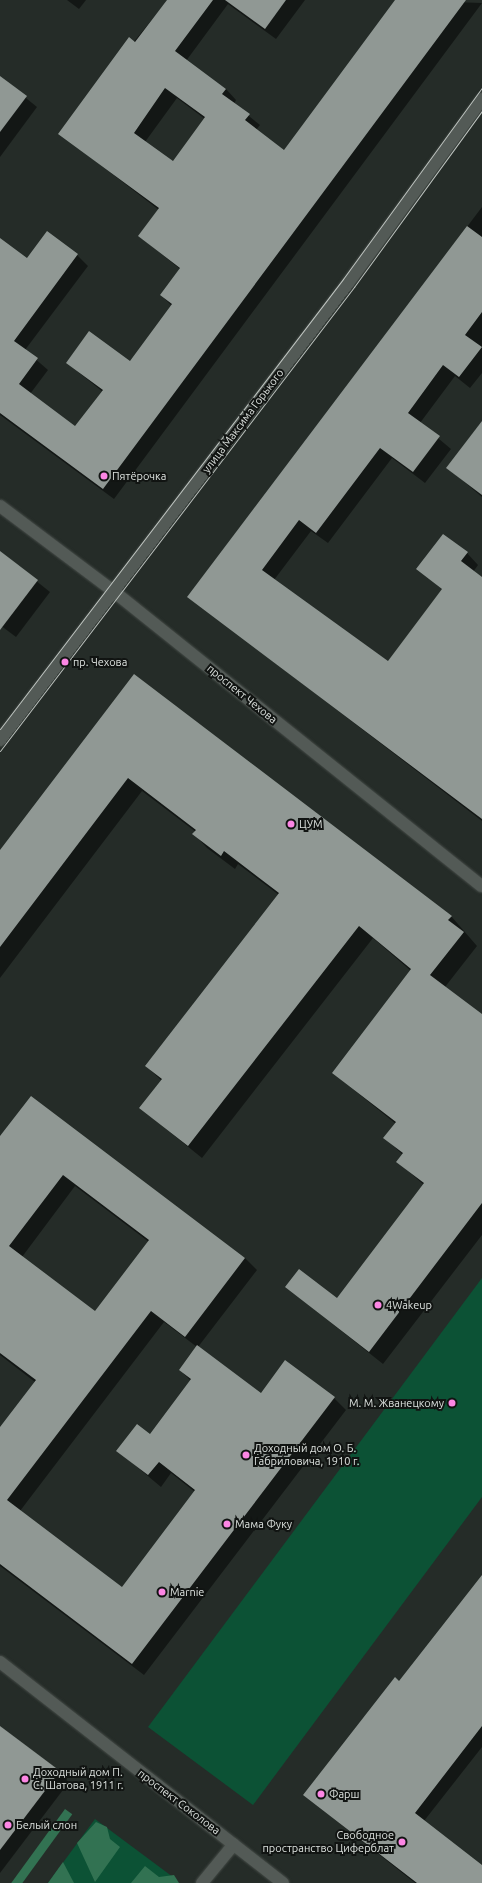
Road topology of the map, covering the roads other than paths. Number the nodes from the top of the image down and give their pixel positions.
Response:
1 (482, 99) edge
2 (0, 506) edge
3 (112, 590) junction
4 (0, 740) edge
5 (482, 886) edge
6 (0, 1662) edge
7 (234, 1844) junction
8 (202, 1883) edge
9 (282, 1883) edge

1 - 3 main road, улица Максима Горького
2 - 3 main road, проспект Чехова
3 - 4 main road, улица Максима Горького
3 - 5 main road, проспект Чехова
6 - 7 main road, проспект Соколова
7 - 8 main road
7 - 9 main road, проспект Соколова

